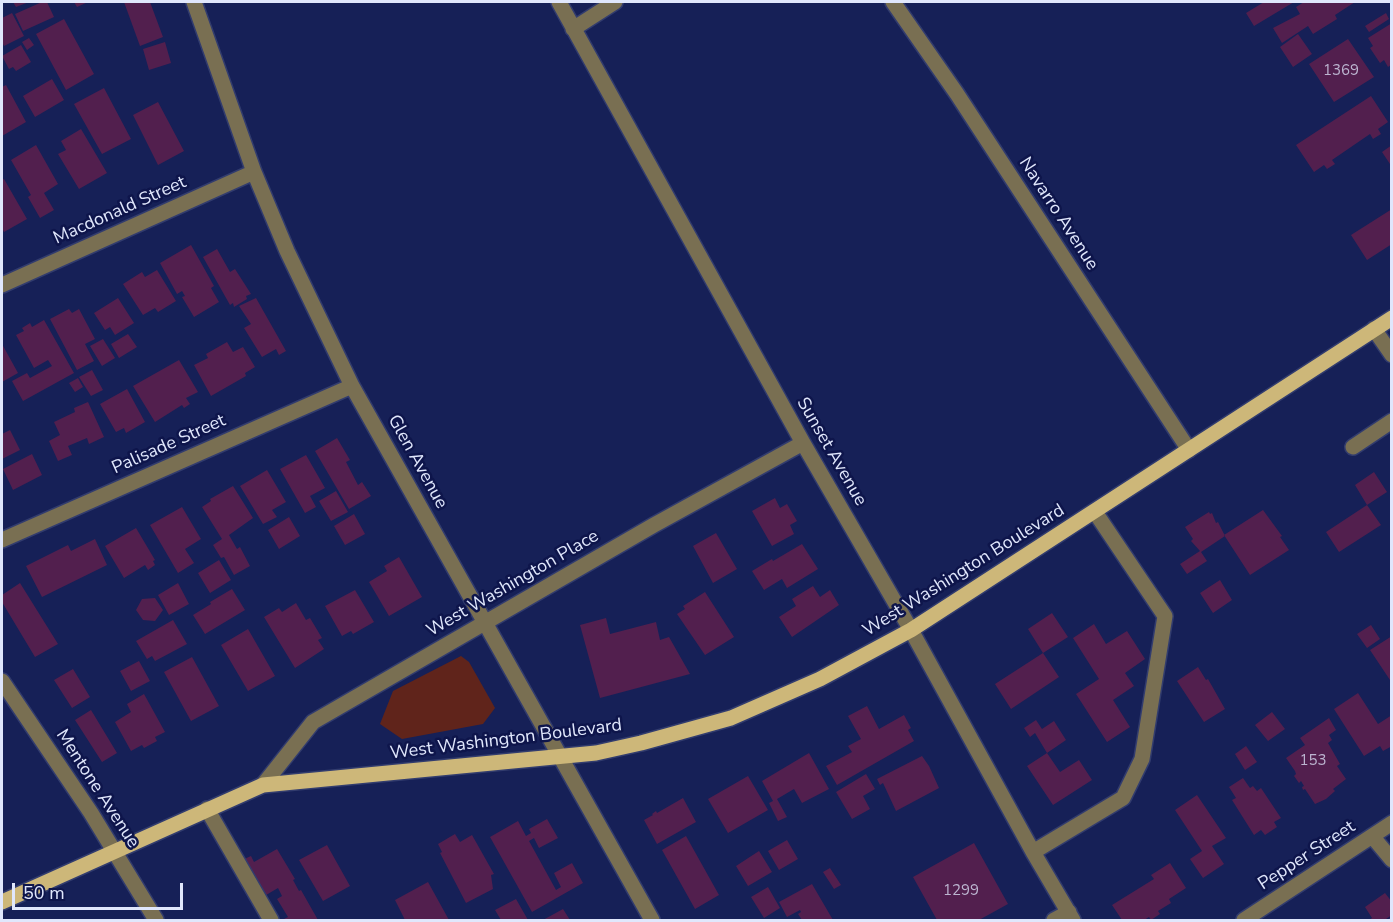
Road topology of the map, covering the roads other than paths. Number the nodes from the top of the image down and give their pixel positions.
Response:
1 (194, 2) edge
2 (559, 2) edge
3 (615, 2) edge
4 (893, 2) edge
5 (573, 29) junction
6 (254, 172) junction
7 (2, 285) edge
8 (1392, 318) edge
9 (1374, 329) junction
10 (1392, 355) edge
11 (352, 386) junction
12 (1392, 421) edge
13 (803, 443) junction
14 (1353, 447) dead end
15 (1189, 450) junction
16 (1095, 512) junction
17 (2, 540) edge
18 (484, 623) junction
19 (911, 630) junction
20 (2, 681) edge
21 (558, 757) junction
22 (263, 785) junction
23 (207, 809) junction
24 (1392, 823) edge
25 (1372, 837) junction
26 (114, 851) junction
27 (1033, 852) junction
28 (1392, 860) edge
29 (2, 902) edge
30 (1071, 916) edge
31 (156, 921) edge
32 (271, 921) edge
33 (652, 921) edge
34 (1054, 921) edge
35 (1244, 921) edge

1 - 6 street, Glen Avenue
2 - 5 street, Sunset Avenue
3 - 5 street
4 - 15 street, Navarro Avenue
5 - 13 street, Sunset Avenue
6 - 7 street, Macdonald Street
6 - 11 street, Glen Avenue
8 - 9 main road, West Washington Boulevard
9 - 10 street
9 - 15 main road, West Washington Boulevard
11 - 17 street, Palisade Street
11 - 18 street, Glen Avenue
12 - 14 street
13 - 18 street, West Washington Place
13 - 19 street, Sunset Avenue
15 - 16 main road, West Washington Boulevard
16 - 19 main road, West Washington Boulevard
16 - 27 street
18 - 21 street, Glen Avenue
18 - 22 street, West Washington Place
19 - 21 main road, West Washington Boulevard
19 - 27 street, Sunset Avenue
20 - 26 street, Mentone Avenue
21 - 22 main road, West Washington Boulevard
21 - 33 street, Glen Avenue
22 - 23 main road, West Washington Boulevard
23 - 26 main road, West Washington Boulevard
23 - 32 street
24 - 25 street, Pepper Street
25 - 28 street
25 - 35 street, Pepper Street
26 - 29 main road, West Washington Boulevard
26 - 31 street, Mentone Avenue
27 - 30 street, Sunset Avenue
30 - 34 street

